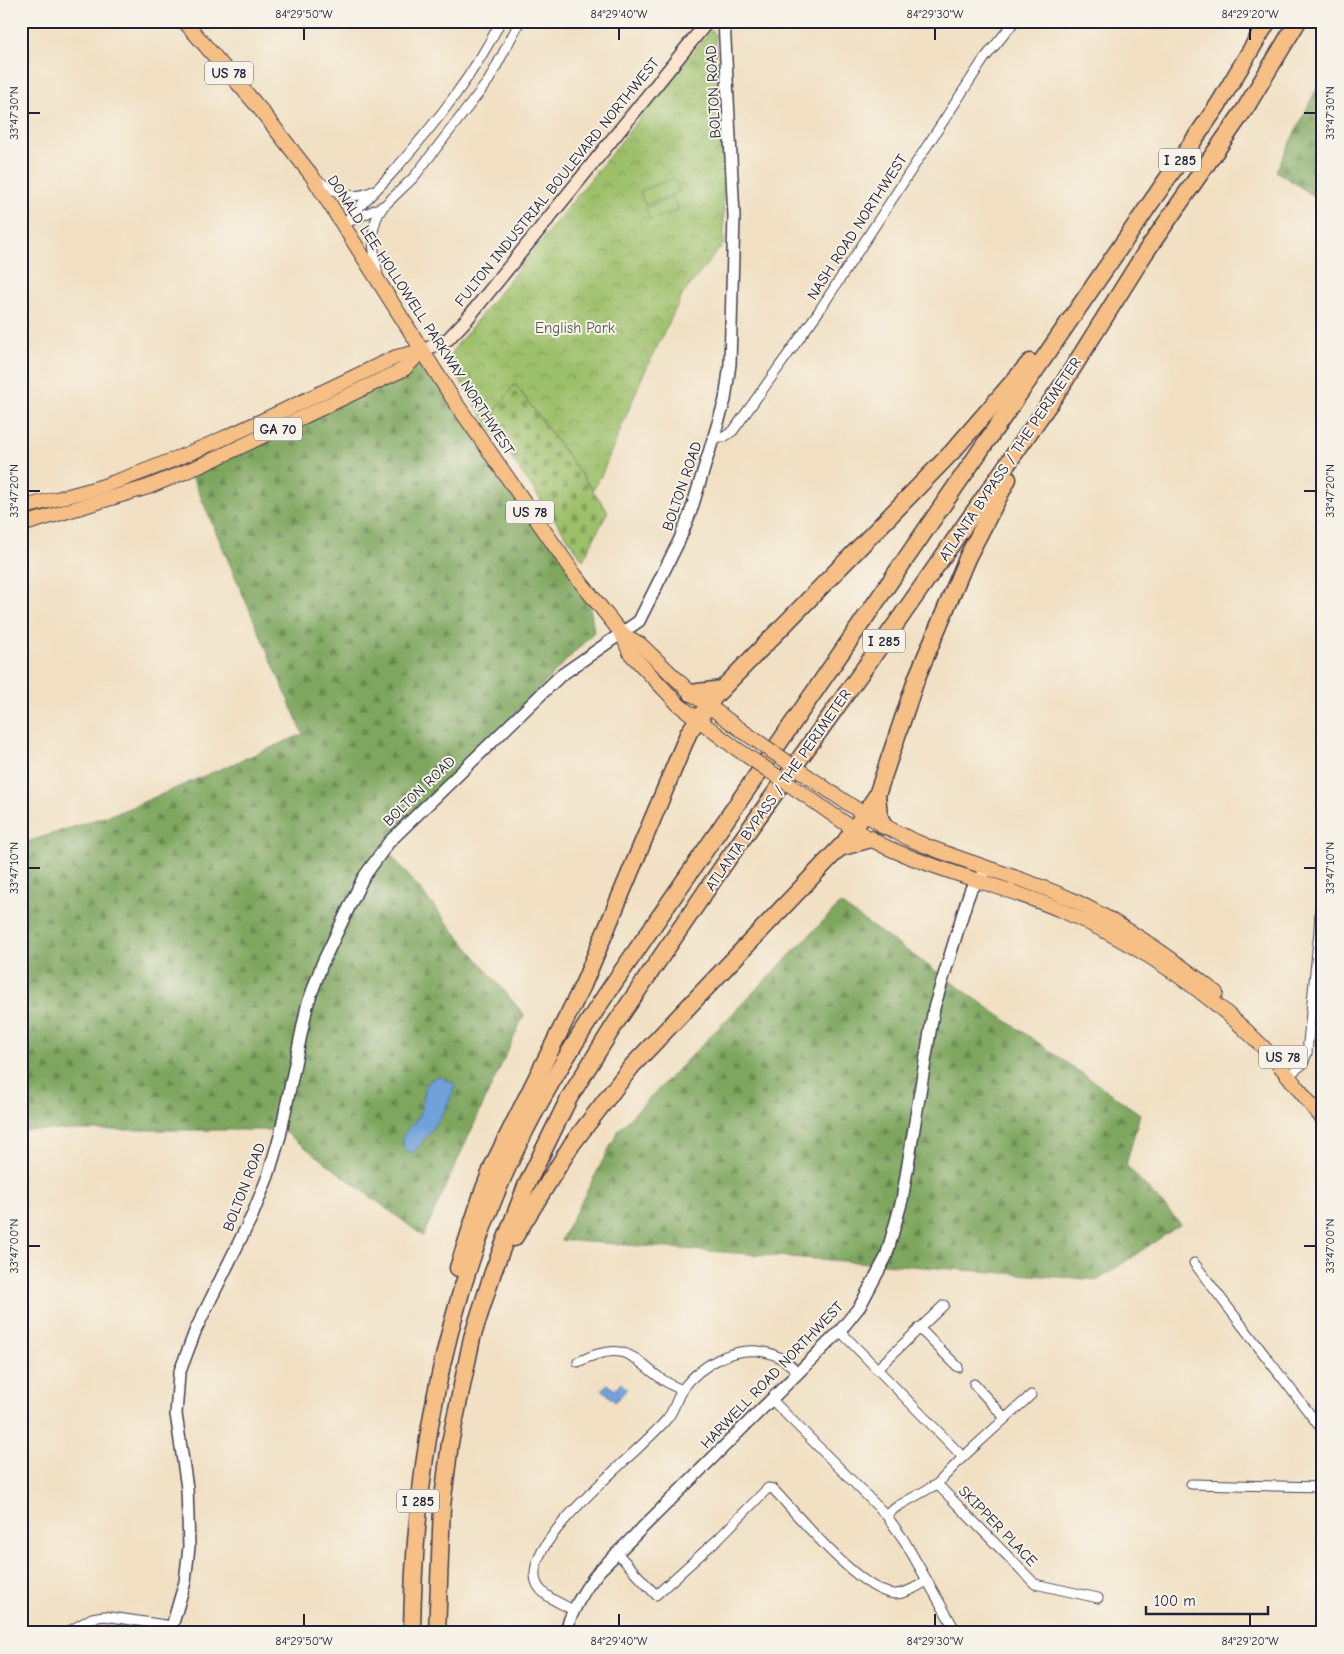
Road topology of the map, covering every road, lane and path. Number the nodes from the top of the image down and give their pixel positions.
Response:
1 (184, 21) edge
2 (501, 21) edge
3 (520, 21) edge
4 (708, 21) edge
5 (724, 21) edge
6 (1016, 21) edge
7 (1268, 21) edge
8 (1298, 21) edge
9 (312, 176) junction
10 (378, 189) junction
11 (385, 204) junction
12 (344, 224) junction
13 (379, 279) junction
14 (1086, 296) junction
15 (422, 351) junction
16 (1061, 387) junction
17 (714, 437) junction
18 (21, 508) edge
19 (21, 525) edge
20 (622, 634) junction
21 (722, 689) junction
22 (691, 693) junction
23 (707, 706) junction
24 (697, 720) junction
25 (877, 795) junction
26 (865, 815) junction
27 (884, 826) junction
28 (855, 830) junction
29 (871, 839) junction
30 (1323, 847) edge
31 (838, 849) junction
32 (990, 869) junction
33 (978, 880) junction
34 (1290, 1073) junction
35 (1323, 1117) edge
36 (1194, 1264) dead end
37 (493, 1272) junction
38 (944, 1305) dead end
39 (919, 1328) junction
40 (840, 1331) junction
41 (578, 1362) dead end
42 (958, 1367) dead end
43 (877, 1369) junction
44 (439, 1370) junction
45 (798, 1374) junction
46 (974, 1384) dead end
47 (682, 1390) junction
48 (1031, 1395) dead end
49 (772, 1400) junction
50 (1005, 1418) junction
51 (1323, 1431) edge
52 (963, 1457) junction
53 (937, 1484) junction
54 (1191, 1484) dead end
55 (1323, 1487) edge
56 (886, 1515) junction
57 (617, 1553) junction
58 (927, 1581) junction
59 (1098, 1598) dead end
60 (573, 1610) junction
61 (171, 1629) edge
62 (66, 1633) edge
63 (412, 1633) edge
64 (437, 1633) edge
65 (565, 1633) edge
66 (958, 1633) edge

1 - 9 main road, DONALD LEE HOLLOWELL PARKWAY NORTHWEST / US 78
2 - 10 street
3 - 11 street
4 - 15 main road, FULTON INDUSTRIAL BOULEVARD NORTHWEST
5 - 17 street, BOLTON ROAD
6 - 17 street, NASH ROAD NORTHWEST
7 - 14 highway, ATLANTA BYPASS / THE PERIMETER / I 285
8 - 16 highway, ATLANTA BYPASS / THE PERIMETER / I 285
9 - 10 street
9 - 12 main road, DONALD LEE HOLLOWELL PARKWAY NORTHWEST / US 78
10 - 12 street
11 - 12 street
11 - 13 street
12 - 13 main road, DONALD LEE HOLLOWELL PARKWAY NORTHWEST / US 78
13 - 15 main road, DONALD LEE HOLLOWELL PARKWAY NORTHWEST / US 78
14 - 21 highway
14 - 44 highway, ATLANTA BYPASS / THE PERIMETER / I 285
15 - 18 main road, FULTON INDUSTRIAL BOULEVARD NORTHWEST / GA 70
15 - 19 main road, FULTON INDUSTRIAL BOULEVARD NORTHWEST / GA 70
15 - 20 main road, DONALD LEE HOLLOWELL PARKWAY NORTHWEST / US 78
16 - 25 highway
16 - 37 highway, ATLANTA BYPASS / THE PERIMETER / I 285
17 - 20 street, BOLTON ROAD
20 - 22 main road, DONALD LEE HOLLOWELL PARKWAY NORTHWEST / US 78
20 - 24 main road, DONALD LEE HOLLOWELL PARKWAY NORTHWEST / US 78
20 - 61 street, BOLTON ROAD
21 - 22 highway
21 - 23 highway
22 - 23 main road, DONALD LEE HOLLOWELL PARKWAY NORTHWEST / US 78
23 - 24 highway
23 - 26 main road, DONALD LEE HOLLOWELL PARKWAY NORTHWEST / US 78, bridge
24 - 28 main road, DONALD LEE HOLLOWELL PARKWAY NORTHWEST / US 78, bridge
24 - 44 highway
25 - 26 highway
25 - 27 highway
26 - 27 main road, DONALD LEE HOLLOWELL PARKWAY NORTHWEST / US 78
26 - 28 highway
27 - 32 main road, DONALD LEE HOLLOWELL PARKWAY NORTHWEST / US 78
28 - 29 main road, DONALD LEE HOLLOWELL PARKWAY NORTHWEST / US 78
28 - 31 highway
29 - 31 highway
29 - 33 main road, DONALD LEE HOLLOWELL PARKWAY NORTHWEST / US 78
30 - 34 street
31 - 37 highway
32 - 33 street, HARWELL ROAD NORTHWEST
32 - 34 main road, DONALD LEE HOLLOWELL PARKWAY NORTHWEST / US 78
33 - 34 main road, DONALD LEE HOLLOWELL PARKWAY NORTHWEST / US 78
33 - 40 street, HARWELL ROAD NORTHWEST
34 - 35 main road, DONALD LEE HOLLOWELL PARKWAY NORTHWEST / US 78
36 - 51 street
37 - 64 highway, ATLANTA BYPASS / THE PERIMETER / I 285
38 - 39 street
39 - 42 street
39 - 43 street
40 - 43 street
40 - 45 street, HARWELL ROAD NORTHWEST
41 - 47 street
43 - 52 street
44 - 63 highway, ATLANTA BYPASS / THE PERIMETER / I 285
45 - 47 street
45 - 49 street, HARWELL ROAD NORTHWEST
46 - 50 street
47 - 60 street
48 - 50 street
49 - 56 street
49 - 57 street, HARWELL ROAD NORTHWEST
50 - 52 street
52 - 53 street
53 - 56 street
53 - 59 street, SKIPPER PLACE
54 - 55 street
56 - 58 street
57 - 58 street
57 - 60 street, HARWELL ROAD NORTHWEST
58 - 66 street
60 - 65 street, HARWELL ROAD NORTHWEST
61 - 62 street

